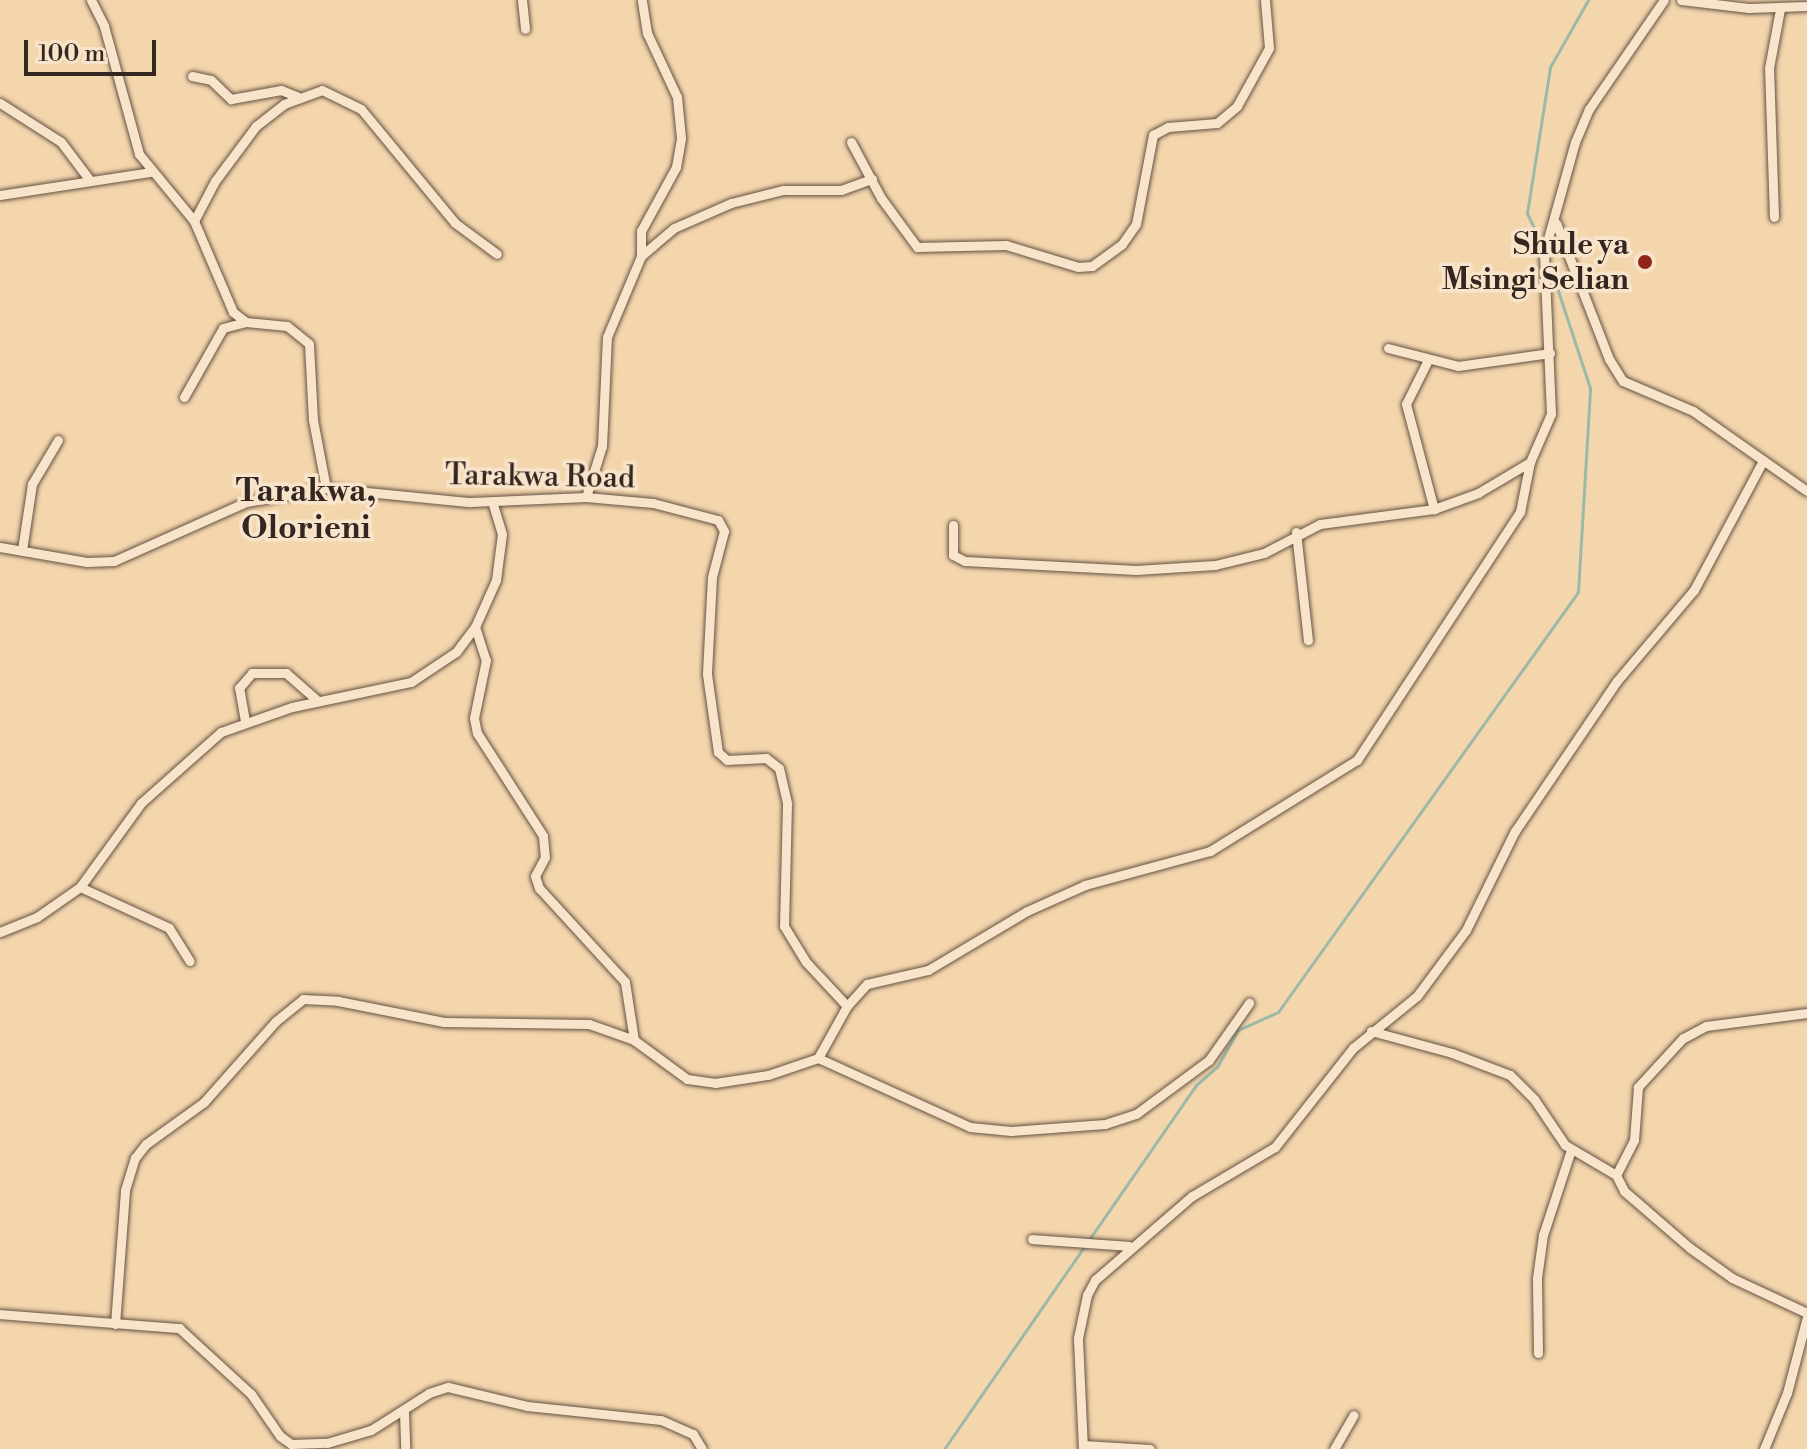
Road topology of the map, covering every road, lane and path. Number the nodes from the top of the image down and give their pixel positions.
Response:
1 (91, 0) edge
2 (522, 0) edge
3 (642, 0) edge
4 (1265, 0) edge
5 (1664, 0) edge
6 (1681, 0) edge
7 (1807, 6) edge
8 (1780, 9) junction
9 (525, 29) dead end
10 (192, 76) dead end
11 (298, 97) junction
12 (0, 103) edge
13 (851, 142) dead end
14 (151, 172) junction
15 (89, 179) junction
16 (872, 179) junction
17 (0, 195) edge
18 (1774, 217) dead end
19 (194, 221) junction
20 (1556, 223) junction
21 (497, 254) dead end
22 (641, 256) junction
23 (246, 322) junction
24 (1388, 348) dead end
25 (1550, 353) junction
26 (1428, 360) junction
27 (184, 397) dead end
28 (58, 440) dead end
29 (1763, 461) junction
30 (1530, 462) junction
31 (326, 488) junction
32 (1807, 491) edge
33 (586, 497) junction
34 (492, 502) junction
35 (1434, 509) junction
36 (953, 525) dead end
37 (1296, 532) junction
38 (0, 547) edge
39 (22, 550) junction
40 (475, 627) junction
41 (1308, 640) dead end
42 (318, 701) junction
43 (245, 721) junction
44 (80, 887) junction
45 (0, 932) edge
46 (190, 961) dead end
47 (1249, 1003) dead end
48 (847, 1006) junction
49 (1807, 1013) edge
50 (1371, 1031) junction
51 (634, 1040) junction
52 (818, 1058) junction
53 (1571, 1150) junction
54 (1616, 1175) junction
55 (1032, 1239) dead end
56 (1129, 1246) junction
57 (0, 1314) edge
58 (1807, 1315) edge
59 (115, 1324) junction
60 (1538, 1353) dead end
61 (404, 1412) junction
62 (1354, 1415) dead end
63 (291, 1446) edge
64 (1083, 1447) edge
65 (405, 1449) edge
66 (702, 1449) edge
67 (1150, 1449) edge
68 (1334, 1449) edge
69 (1764, 1449) edge

1 - 14 street
2 - 9 street
3 - 22 street
4 - 16 street
5 - 20 street
6 - 8 street
7 - 8 street
8 - 18 street
10 - 11 street
11 - 19 street
11 - 21 street
12 - 15 street
13 - 16 street
14 - 15 street
14 - 19 street
15 - 17 street
16 - 22 street
19 - 23 street
20 - 25 street
20 - 29 street
22 - 33 street
23 - 27 street
23 - 31 street
24 - 26 street
25 - 26 street
25 - 30 street
26 - 35 street
28 - 39 street
29 - 32 street
29 - 50 street
30 - 35 street
30 - 48 street
31 - 34 street, Tarakwa Road
31 - 39 street, Tarakwa Road
33 - 34 street, Tarakwa Road
33 - 48 street, Tarakwa Road
34 - 40 street
35 - 37 street
36 - 37 street
37 - 41 street
38 - 39 street, Tarakwa Road
40 - 42 street
40 - 51 street
42 - 43 street
42 - 43 street
43 - 44 street
44 - 45 street
44 - 46 street
47 - 52 street
48 - 52 street
49 - 54 street
50 - 53 street
50 - 56 street
51 - 52 street
51 - 59 street
53 - 54 street
53 - 60 street
54 - 58 street
55 - 56 street
56 - 64 street
57 - 59 street
58 - 69 street
59 - 63 street
61 - 63 street
61 - 65 street
61 - 66 street
62 - 68 street
64 - 67 street

